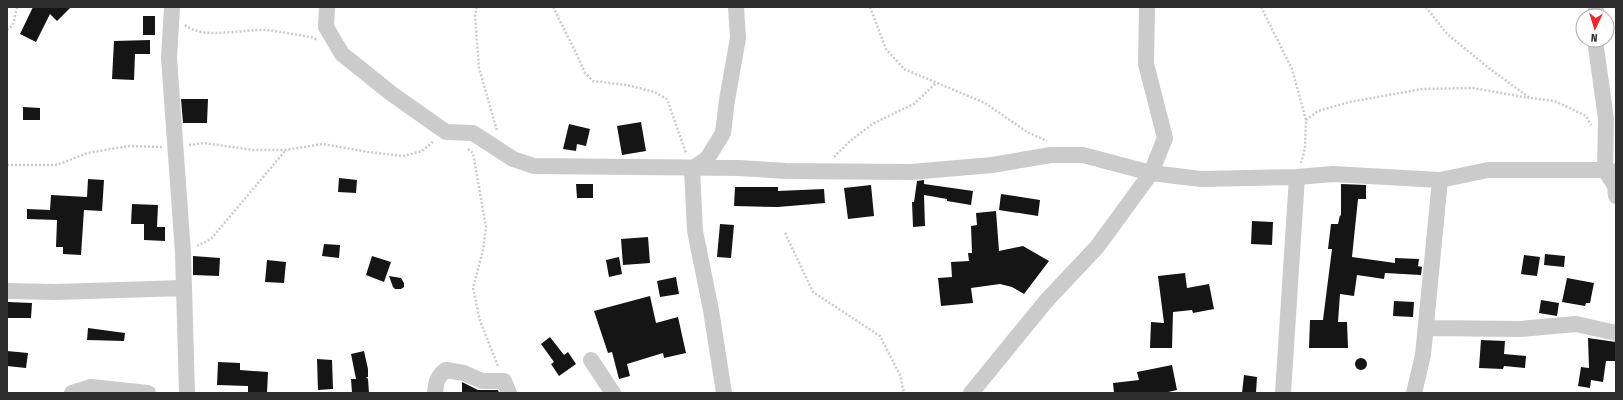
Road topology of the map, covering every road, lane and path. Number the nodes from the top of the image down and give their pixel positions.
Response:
1 (17, 7) edge
2 (327, 7) edge
3 (477, 7) edge
4 (553, 7) edge
5 (736, 7) edge
6 (870, 7) edge
7 (1147, 7) edge
8 (1261, 7) edge
9 (1426, 7) edge
10 (172, 10) edge
11 (7, 30) edge
12 (1596, 48) edge
13 (342, 54) junction
14 (936, 83) junction
15 (1530, 98) junction
16 (1306, 120) junction
17 (1593, 129) dead end
18 (446, 132) junction
19 (498, 134) dead end
20 (1048, 141) dead end
21 (174, 147) junction
22 (285, 150) junction
23 (7, 165) edge
24 (692, 169) junction
25 (820, 171) junction
26 (1610, 171) edge
27 (1151, 173) junction
28 (1297, 177) junction
29 (1440, 180) junction
30 (1616, 196) edge
31 (785, 233) dead end
32 (183, 253) junction
33 (184, 288) junction
34 (7, 291) edge
35 (1426, 328) junction
36 (1616, 333) edge
37 (591, 360) dead end
38 (507, 387) edge
39 (72, 393) edge
40 (148, 393) edge
41 (187, 393) edge
42 (435, 393) edge
43 (613, 393) edge
44 (724, 393) edge
45 (904, 393) edge
46 (971, 393) edge
47 (1284, 393) edge
48 (1414, 393) edge

1 - 11 path
2 - 13 street
3 - 19 path
4 - 24 path
5 - 24 street
6 - 14 path
7 - 27 street
8 - 16 path
9 - 15 path
10 - 13 path
10 - 21 street
12 - 26 street
13 - 18 street
14 - 20 path
14 - 25 path
15 - 16 path
15 - 17 path
16 - 28 path
18 - 22 path
18 - 24 street
18 - 38 path
21 - 22 path
21 - 23 path
21 - 32 street
22 - 32 path
24 - 25 street
24 - 44 street
25 - 27 street
26 - 29 street
26 - 30 street
27 - 28 street
27 - 46 street
28 - 29 street
28 - 47 street
29 - 35 street
31 - 45 path
32 - 33 street
33 - 34 street
33 - 41 street
35 - 36 street
35 - 48 street
37 - 43 street
38 - 42 street
39 - 40 street

